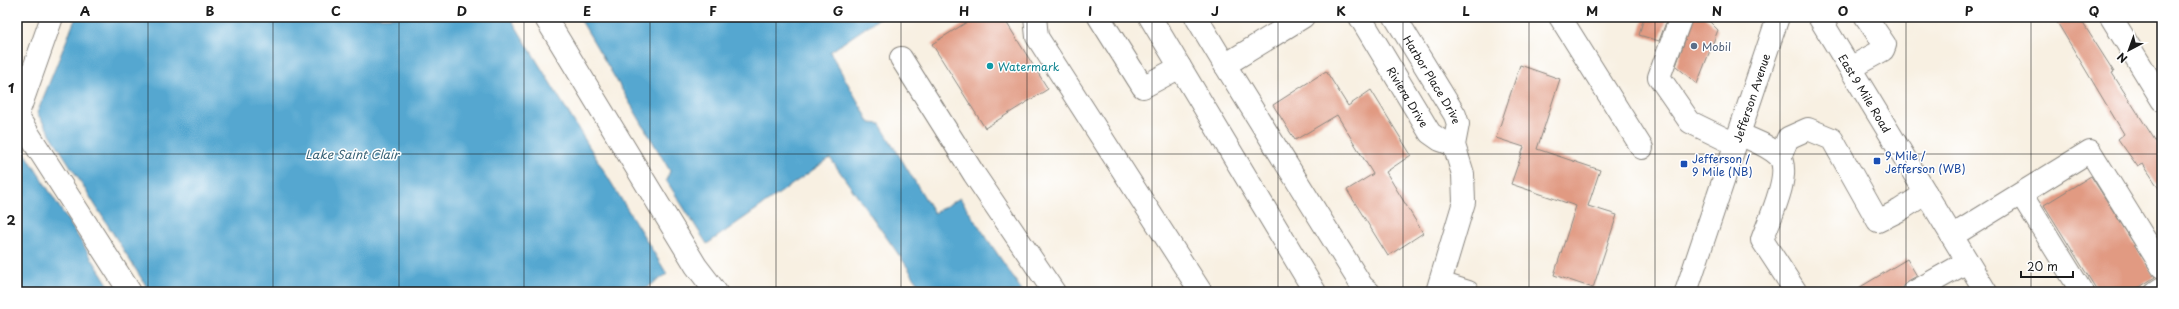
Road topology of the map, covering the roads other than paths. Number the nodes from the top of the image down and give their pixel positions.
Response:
1 (52, 17) edge
2 (545, 17) edge
3 (1035, 17) edge
4 (1099, 17) edge
5 (1150, 17) edge
6 (1196, 17) edge
7 (1303, 17) edge
8 (1360, 17) edge
9 (1395, 17) edge
10 (1560, 17) edge
11 (1681, 17) edge
12 (1777, 17) edge
13 (1866, 17) edge
14 (2111, 17) edge
15 (1822, 18) edge
16 (901, 58) dead end
17 (1225, 65) junction
18 (1180, 67) junction
19 (1850, 68) junction
20 (2162, 100) edge
21 (1737, 139) junction
22 (1454, 145) junction
23 (1642, 148) dead end
24 (1780, 157) junction
25 (1926, 193) junction
26 (2021, 194) junction
27 (1952, 236) junction
28 (1967, 262) junction
29 (2162, 267) edge
30 (1439, 288) edge
31 (2162, 288) edge
32 (1689, 290) edge
33 (130, 292) edge
34 (716, 292) edge
35 (1054, 292) edge
36 (1201, 292) edge
37 (1315, 292) edge
38 (1369, 292) edge
39 (1468, 292) edge
40 (1796, 292) edge
41 (1914, 292) edge
42 (1986, 292) edge
43 (2082, 292) edge
44 (2156, 292) edge

1 - 33 street
2 - 34 street
3 - 36 street
4 - 18 street
5 - 18 street
6 - 17 street
7 - 17 street
8 - 22 street, Riviera Drive
9 - 22 street, Harbor Place Drive
10 - 23 street
11 - 21 street
12 - 21 street, Jefferson Avenue
13 - 19 street
14 - 20 street
15 - 19 street, East 9 Mile Road
16 - 35 street
17 - 38 street
18 - 37 street
19 - 25 street, East 9 Mile Road
21 - 24 street
21 - 32 street, Jefferson Avenue
22 - 30 street
24 - 25 street
24 - 40 street
25 - 27 street, East 9 Mile Road
26 - 27 street
26 - 29 street
26 - 43 street
27 - 28 street, East 9 Mile Road
28 - 41 street
28 - 42 street, East 9 Mile Road
30 - 39 street
31 - 44 street

